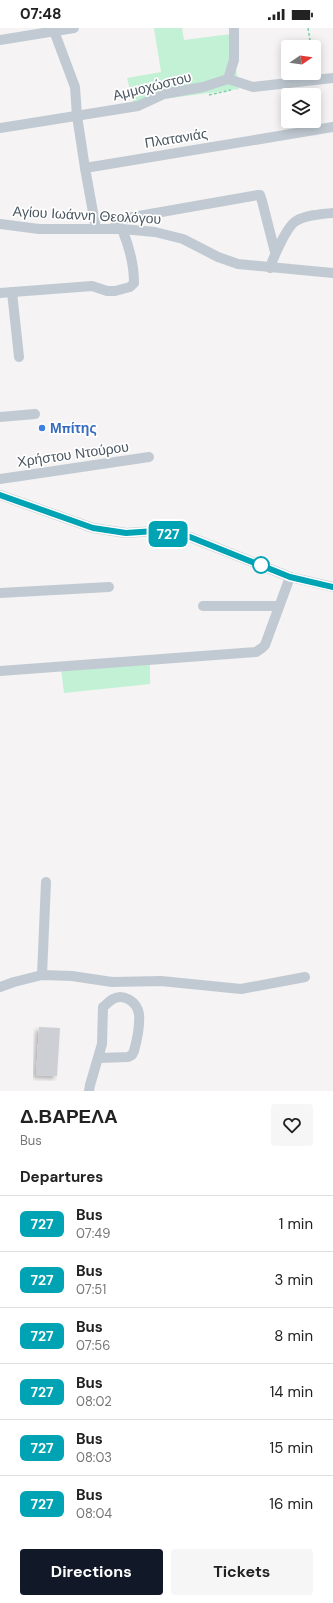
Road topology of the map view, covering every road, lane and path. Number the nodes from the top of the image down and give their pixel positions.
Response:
1 (74, 28) edge
2 (234, 28) edge
3 (308, 28) edge
4 (54, 31) junction
5 (0, 40) edge
6 (310, 40) edge
7 (333, 78) edge
8 (228, 79) junction
9 (77, 116) junction
10 (333, 127) edge
11 (0, 128) edge
12 (85, 168) junction
13 (333, 213) edge
14 (0, 224) edge
15 (96, 229) junction
16 (119, 229) junction
17 (275, 252) junction
18 (270, 268) junction
19 (333, 273) edge
20 (12, 292) junction
21 (0, 293) edge
22 (19, 357) dead end
23 (35, 414) dead end
24 (0, 417) edge
25 (149, 457) dead end
26 (0, 479) edge
27 (0, 495) edge
28 (290, 577) junction
29 (109, 587) dead end
30 (333, 587) edge
31 (0, 593) edge
32 (203, 606) dead end
33 (279, 606) junction
34 (0, 671) edge
35 (46, 882) dead end
36 (42, 975) junction
37 (305, 977) dead end
38 (0, 987) edge
39 (99, 1058) junction
40 (89, 1091) edge

1 - 4 street
2 - 8 street
3 - 6 path
4 - 5 street
4 - 9 street
7 - 8 street
8 - 9 street, Αμμοχώστου
9 - 11 street, Αμμοχώστου
9 - 12 street
10 - 12 street, Πλατανιάς
12 - 15 street
13 - 17 street
14 - 15 street, Αγίου Ιωάννη Θεολόγου
15 - 16 street, Αγίου Ιωάννη Θεολόγου
16 - 17 street
16 - 18 street, Αγίου Ιωάννη Θεολόγου
16 - 20 street
17 - 18 street
18 - 19 street, Αγίου Ιωάννη Θεολόγου
20 - 21 street
20 - 22 street
23 - 24 street
25 - 26 street, Χρήστου Ντούρου
27 - 28 street
28 - 30 street
28 - 33 street
29 - 31 street
32 - 33 street
33 - 34 street
35 - 36 street
36 - 37 street
36 - 38 street
39 - 39 street
39 - 40 street

